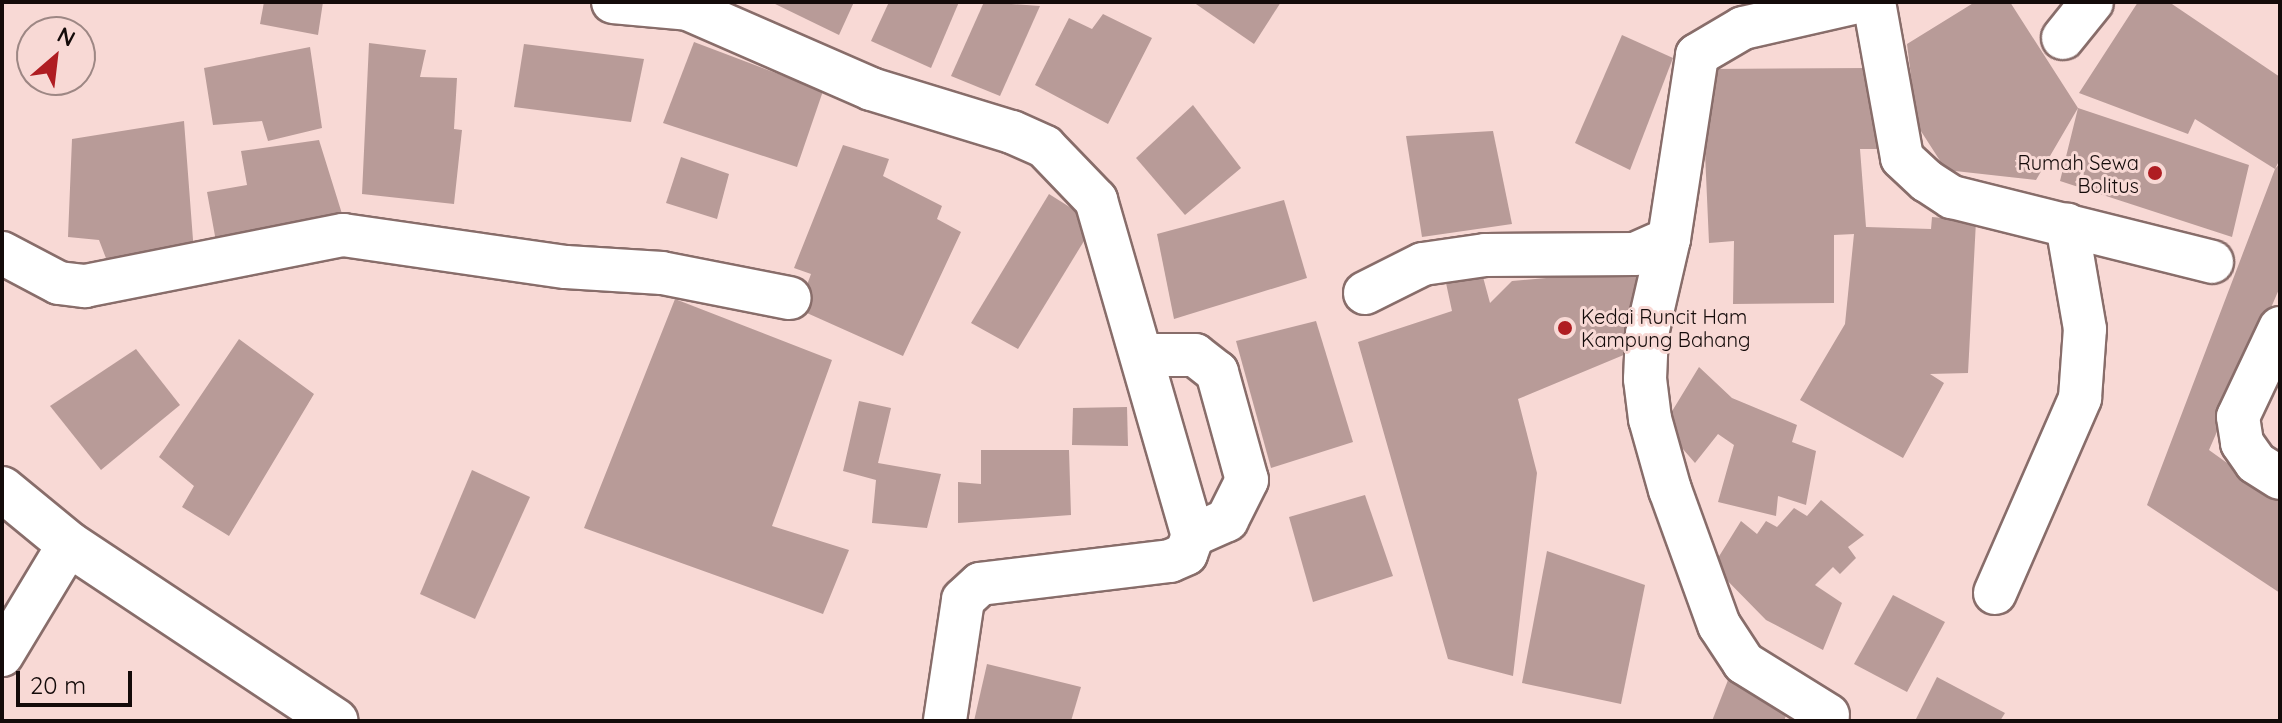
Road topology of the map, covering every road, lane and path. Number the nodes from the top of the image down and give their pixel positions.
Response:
1 (613, 2) edge
2 (1720, 2) edge
3 (1857, 2) edge
4 (1874, 2) edge
5 (2092, 2) edge
6 (2063, 38) dead end
7 (1697, 55) junction
8 (2067, 225) junction
9 (1669, 239) junction
10 (2, 253) edge
11 (2212, 262) dead end
12 (1365, 293) dead end
13 (790, 298) dead end
14 (2280, 328) edge
15 (1143, 355) junction
16 (2280, 478) edge
17 (2, 489) edge
18 (1193, 535) junction
19 (69, 544) junction
20 (1995, 593) dead end
21 (2, 655) edge
22 (1828, 715) dead end
23 (335, 721) edge
24 (945, 721) edge

1 - 15 street
2 - 7 street
3 - 7 street
4 - 8 street
5 - 6 street
7 - 9 street
8 - 11 street
8 - 20 street
9 - 12 street
9 - 22 street
10 - 13 street
14 - 16 street
15 - 18 street
15 - 18 street
17 - 19 main road
18 - 24 street
19 - 21 street
19 - 23 main road

